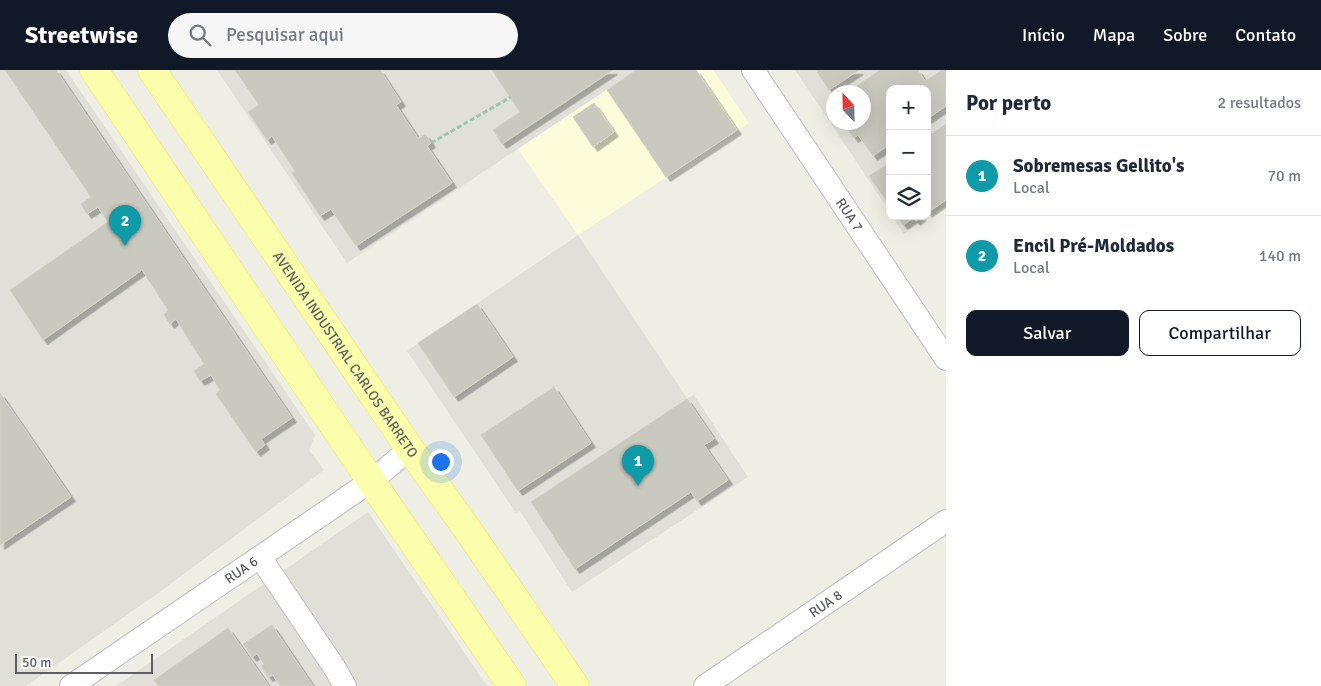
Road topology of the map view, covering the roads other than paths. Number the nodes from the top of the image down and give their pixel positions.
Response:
1 (94, 70) edge
2 (152, 70) edge
3 (753, 70) edge
4 (946, 359) edge
5 (410, 449) junction
6 (371, 481) junction
7 (946, 521) edge
8 (260, 557) junction
9 (70, 686) edge
10 (346, 686) edge
11 (512, 686) edge
12 (575, 686) edge
13 (706, 686) edge

1 - 6 main road
2 - 5 main road, AVENIDA INDUSTRIAL CARLOS BARRETO
3 - 4 street, RUA 7
5 - 6 street, RUA 6
5 - 12 main road, AVENIDA INDUSTRIAL CARLOS BARRETO
6 - 8 street, RUA 6
6 - 11 main road
7 - 13 street, RUA 8
8 - 9 street, RUA 6
8 - 10 street

